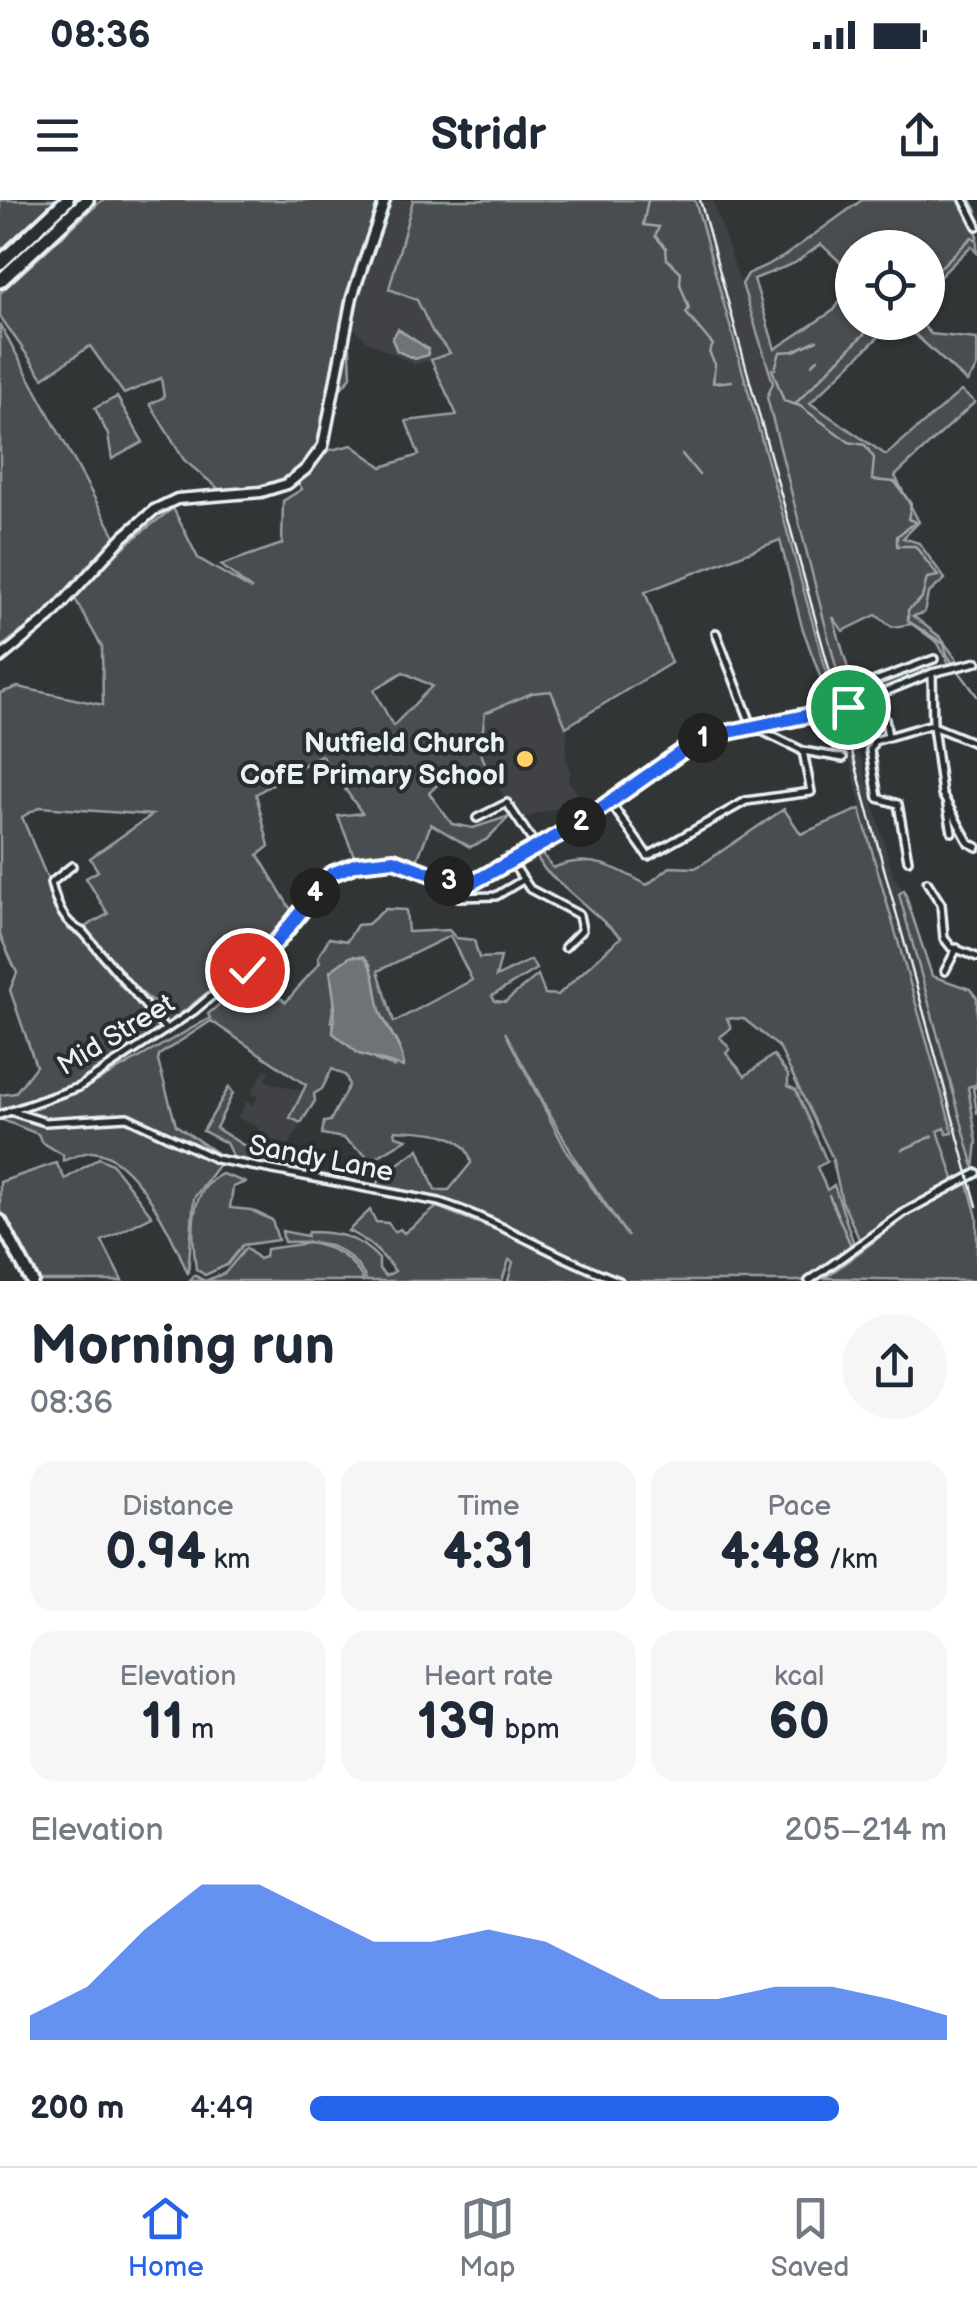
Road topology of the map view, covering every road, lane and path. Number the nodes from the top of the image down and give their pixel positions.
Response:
1 (67, 200) edge
2 (87, 200) edge
3 (385, 200) edge
4 (964, 200) edge
5 (977, 226) edge
6 (0, 263) edge
7 (0, 281) edge
8 (716, 632) dead end
9 (0, 658) edge
10 (934, 660) dead end
11 (977, 662) edge
12 (910, 668) junction
13 (932, 673) junction
14 (912, 680) junction
15 (856, 688) dead end
16 (885, 719) dead end
17 (752, 726) junction
18 (933, 726) junction
19 (888, 737) junction
20 (977, 744) edge
21 (804, 751) junction
22 (843, 758) dead end
23 (609, 801) junction
24 (948, 803) junction
25 (477, 818) dead end
26 (952, 832) dead end
27 (977, 847) edge
28 (538, 848) junction
29 (908, 860) dead end
30 (512, 864) junction
31 (72, 866) dead end
32 (522, 881) junction
33 (927, 882) dead end
34 (458, 897) dead end
35 (566, 947) dead end
36 (957, 948) junction
37 (977, 957) edge
38 (945, 971) dead end
39 (166, 1029) junction
40 (10, 1111) junction
41 (0, 1115) edge
42 (977, 1173) edge
43 (0, 1223) edge
44 (32, 1281) edge
45 (619, 1281) edge
46 (809, 1281) edge

1 - 6 highway
2 - 7 highway
3 - 9 street
4 - 5 street
8 - 17 street
10 - 12 street
11 - 13 street, Mid Street
12 - 14 street
12 - 15 street
13 - 14 street, Mid Street
13 - 18 street
14 - 17 street, Mid Street
16 - 19 street
17 - 21 street
17 - 23 street, Mid Street
18 - 19 street
18 - 20 street
18 - 24 street
19 - 29 street
21 - 22 street
21 - 23 street
23 - 28 street, Mid Street
24 - 26 street
24 - 27 street
25 - 28 street
28 - 30 street, Mid Street
30 - 32 street
30 - 39 street, Mid Street
31 - 39 street
32 - 34 street
32 - 35 street
33 - 36 street
36 - 37 street
36 - 38 street
39 - 40 street, Mid Street
40 - 41 street, Mid Street
40 - 45 street, Sandy Lane
42 - 46 street
43 - 44 main road

